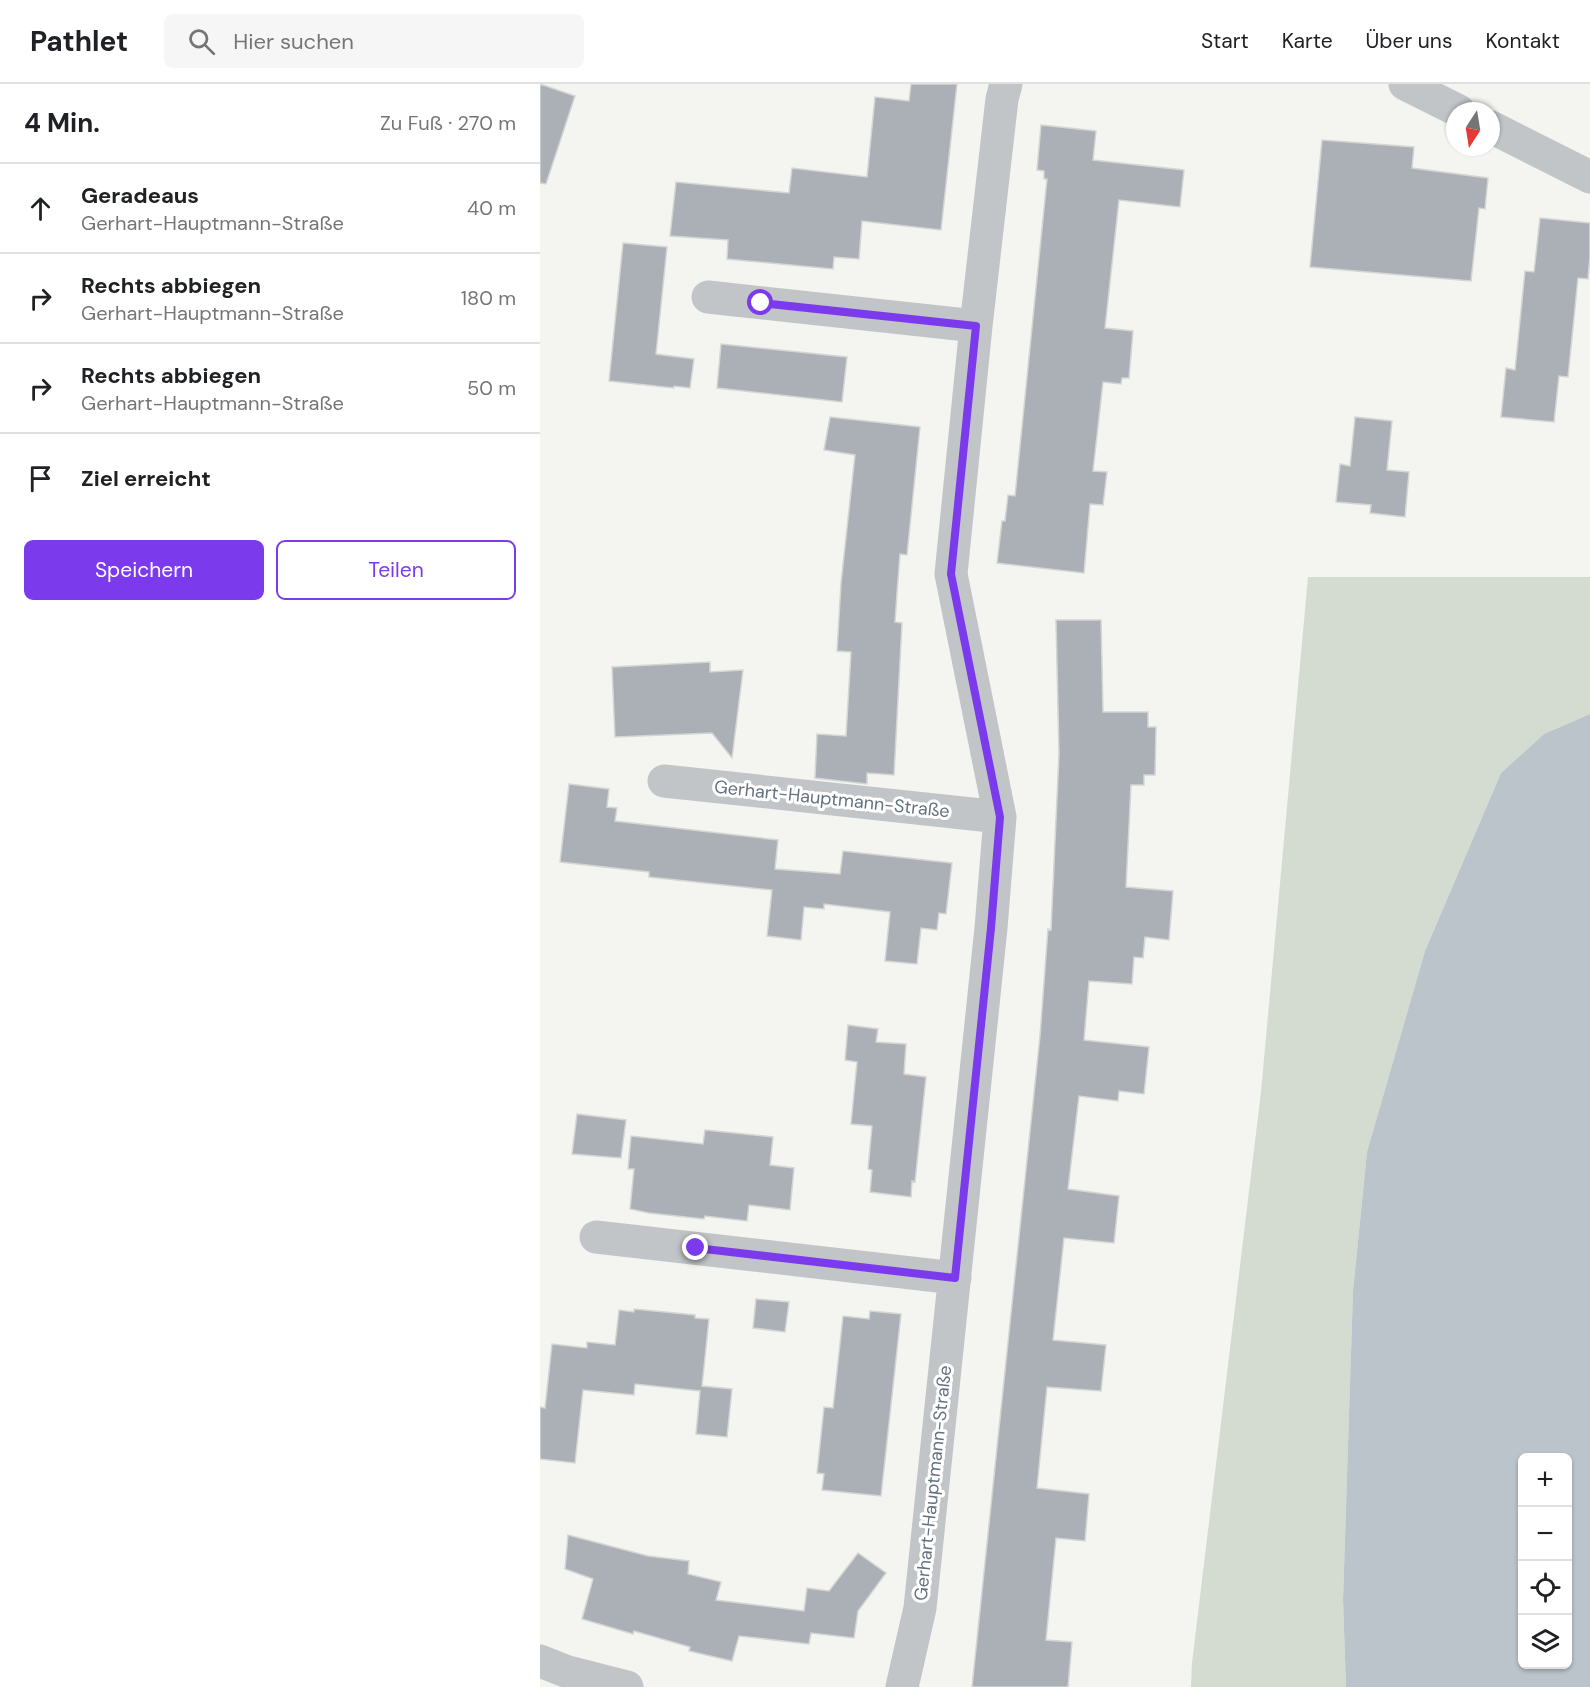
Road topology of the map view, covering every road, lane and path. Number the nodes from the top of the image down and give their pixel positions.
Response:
1 (1006, 84) edge
2 (1405, 84) edge
3 (1446, 105) edge
4 (1500, 132) edge
5 (1590, 177) edge
6 (708, 297) dead end
7 (976, 326) junction
8 (664, 781) dead end
9 (1000, 817) junction
10 (596, 1237) dead end
11 (955, 1278) junction
12 (540, 1662) edge
13 (627, 1687) edge
14 (902, 1687) edge

1 - 7 street, Gerhart-Hauptmann-Straße
2 - 3 street
4 - 5 street
6 - 7 street
7 - 9 street, Gerhart-Hauptmann-Straße
8 - 9 street, Gerhart-Hauptmann-Straße
9 - 11 street, Gerhart-Hauptmann-Straße
10 - 11 street
11 - 14 street, Gerhart-Hauptmann-Straße
12 - 13 street

